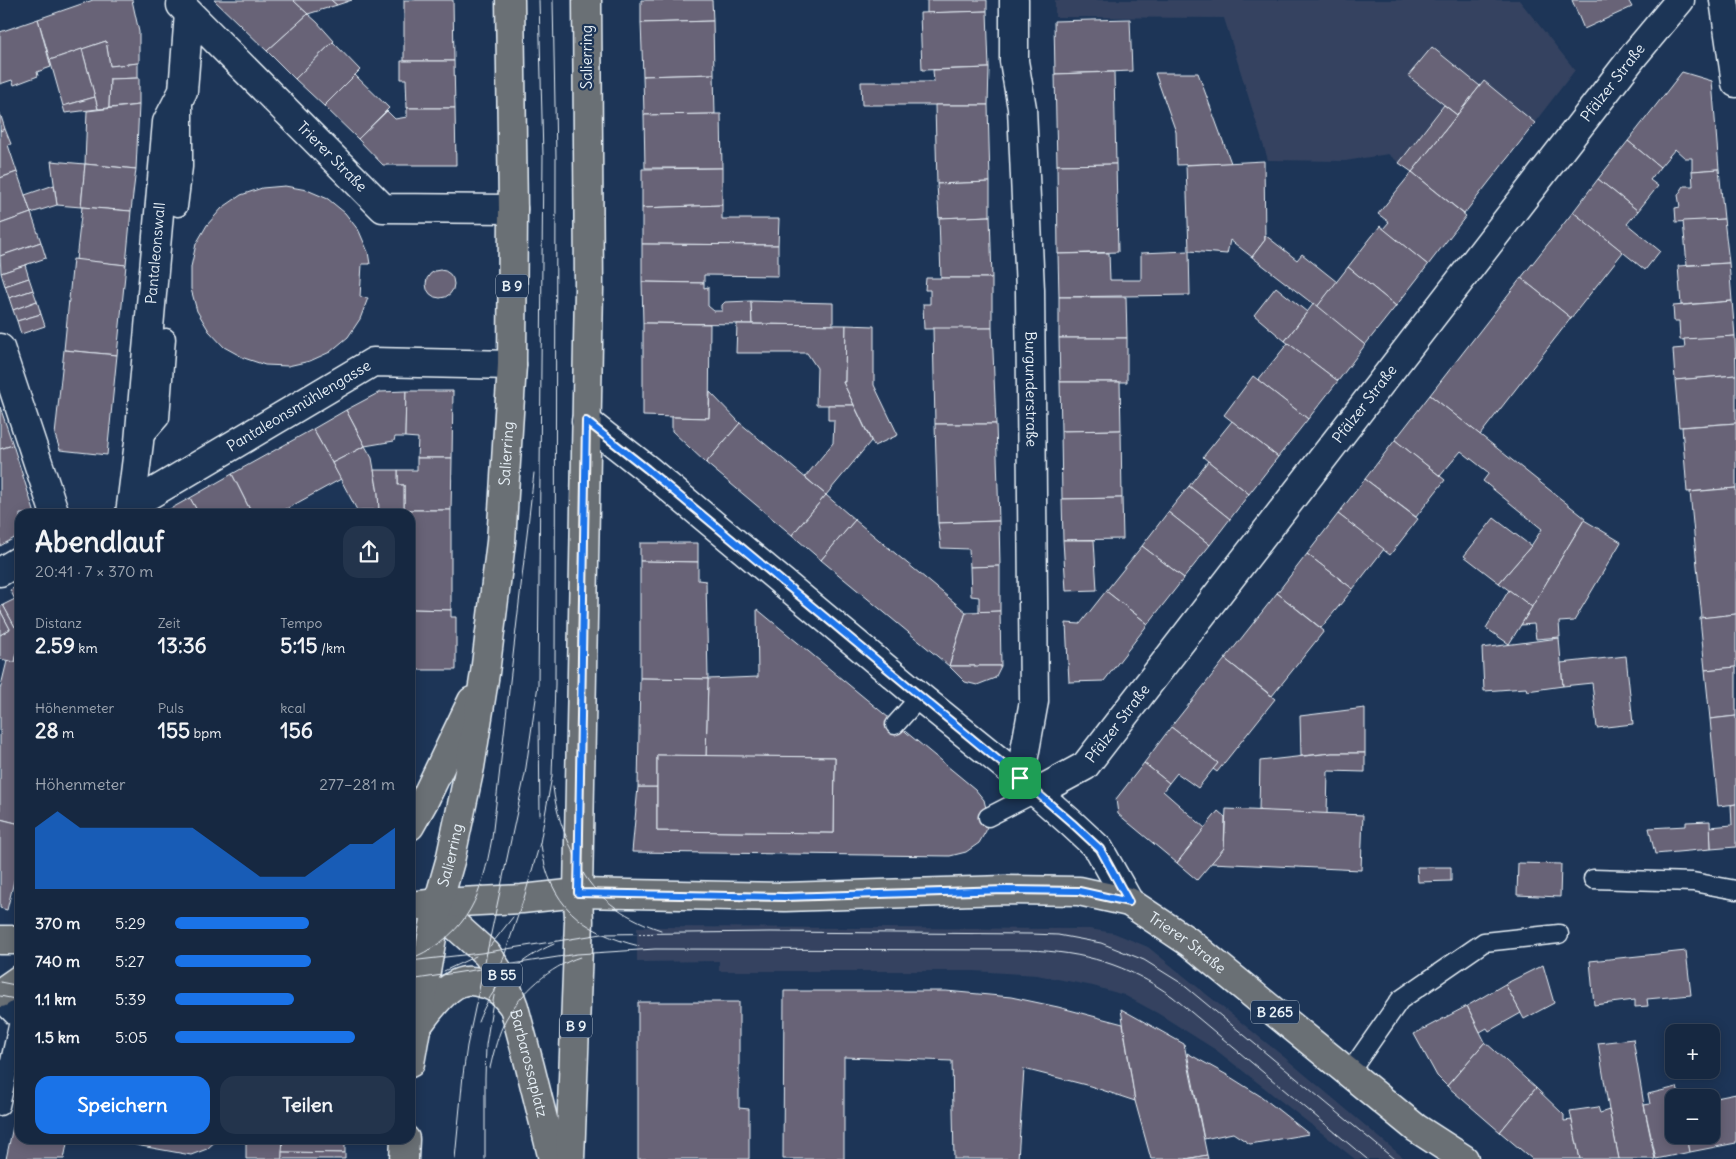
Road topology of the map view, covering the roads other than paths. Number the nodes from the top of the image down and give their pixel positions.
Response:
1 (510, 0) edge
2 (587, 0) edge
3 (1014, 0) edge
4 (1680, 0) edge
5 (1724, 0) edge
6 (183, 7) edge
7 (1736, 83) edge
8 (183, 91) junction
9 (178, 207) dead end
10 (513, 209) junction
11 (166, 338) dead end
12 (0, 348) edge
13 (512, 365) junction
14 (586, 421) junction
15 (139, 442) junction
16 (53, 509) edge
17 (131, 509) edge
18 (15, 563) edge
19 (0, 572) edge
20 (486, 673) junction
21 (920, 696) junction
22 (895, 724) dead end
23 (1029, 785) junction
24 (415, 817) edge
25 (988, 817) dead end
26 (1593, 878) dead end
27 (1736, 890) edge
28 (578, 893) junction
29 (1129, 902) junction
30 (438, 903) junction
31 (415, 905) edge
32 (1559, 934) dead end
33 (0, 940) edge
34 (15, 940) edge
35 (15, 982) edge
36 (0, 993) edge
37 (0, 1002) edge
38 (514, 1007) junction
39 (15, 1017) edge
40 (417, 1026) junction
41 (415, 1037) edge
42 (15, 1039) edge
43 (1350, 1073) junction
44 (0, 1106) edge
45 (1416, 1128) junction
46 (405, 1144) edge
47 (404, 1159) edge
48 (554, 1159) edge
49 (570, 1159) edge
50 (1426, 1159) edge
51 (1464, 1159) edge

1 - 10 main road, Salierring / B 9
2 - 14 main road, Salierring / B 9
3 - 23 street, Burgunderstraße
4 - 23 street, Pfälzer Straße
5 - 7 street
6 - 8 street, Pantaleonswall
6 - 10 street, Trierer Straße
8 - 9 lane
8 - 15 street, Pantaleonswall
10 - 13 main road, Salierring / B 9
11 - 15 lane
12 - 16 street
13 - 17 street, Pantaleonsmühlengasse
13 - 20 main road, Salierring / B 9
14 - 21 street, Trierer Straße
14 - 28 main road, Salierring / B 9
15 - 17 street, Pantaleonswall
18 - 19 street
20 - 24 main road
20 - 30 main road, Salierring / B 9
21 - 22 lane
21 - 23 street, Trierer Straße
23 - 25 lane
23 - 29 street, Trierer Straße
26 - 27 lane
28 - 29 main road, B 265
28 - 30 main road
28 - 49 main road, Barbarossaplatz / B 9
29 - 43 main road, Trierer Straße / B 265
30 - 31 main road
30 - 38 main road, Barbarossaplatz / B 55
30 - 40 main road, B 9
32 - 43 lane
33 - 34 main road
35 - 36 main road
37 - 39 lane
38 - 40 main road
38 - 48 main road, Barbarossaplatz / B 55
40 - 41 main road, B 9
42 - 44 lane
43 - 45 main road, Trierer Straße / B 265
45 - 50 main road
45 - 51 main road, Trierer Straße / B 265
46 - 47 main road

